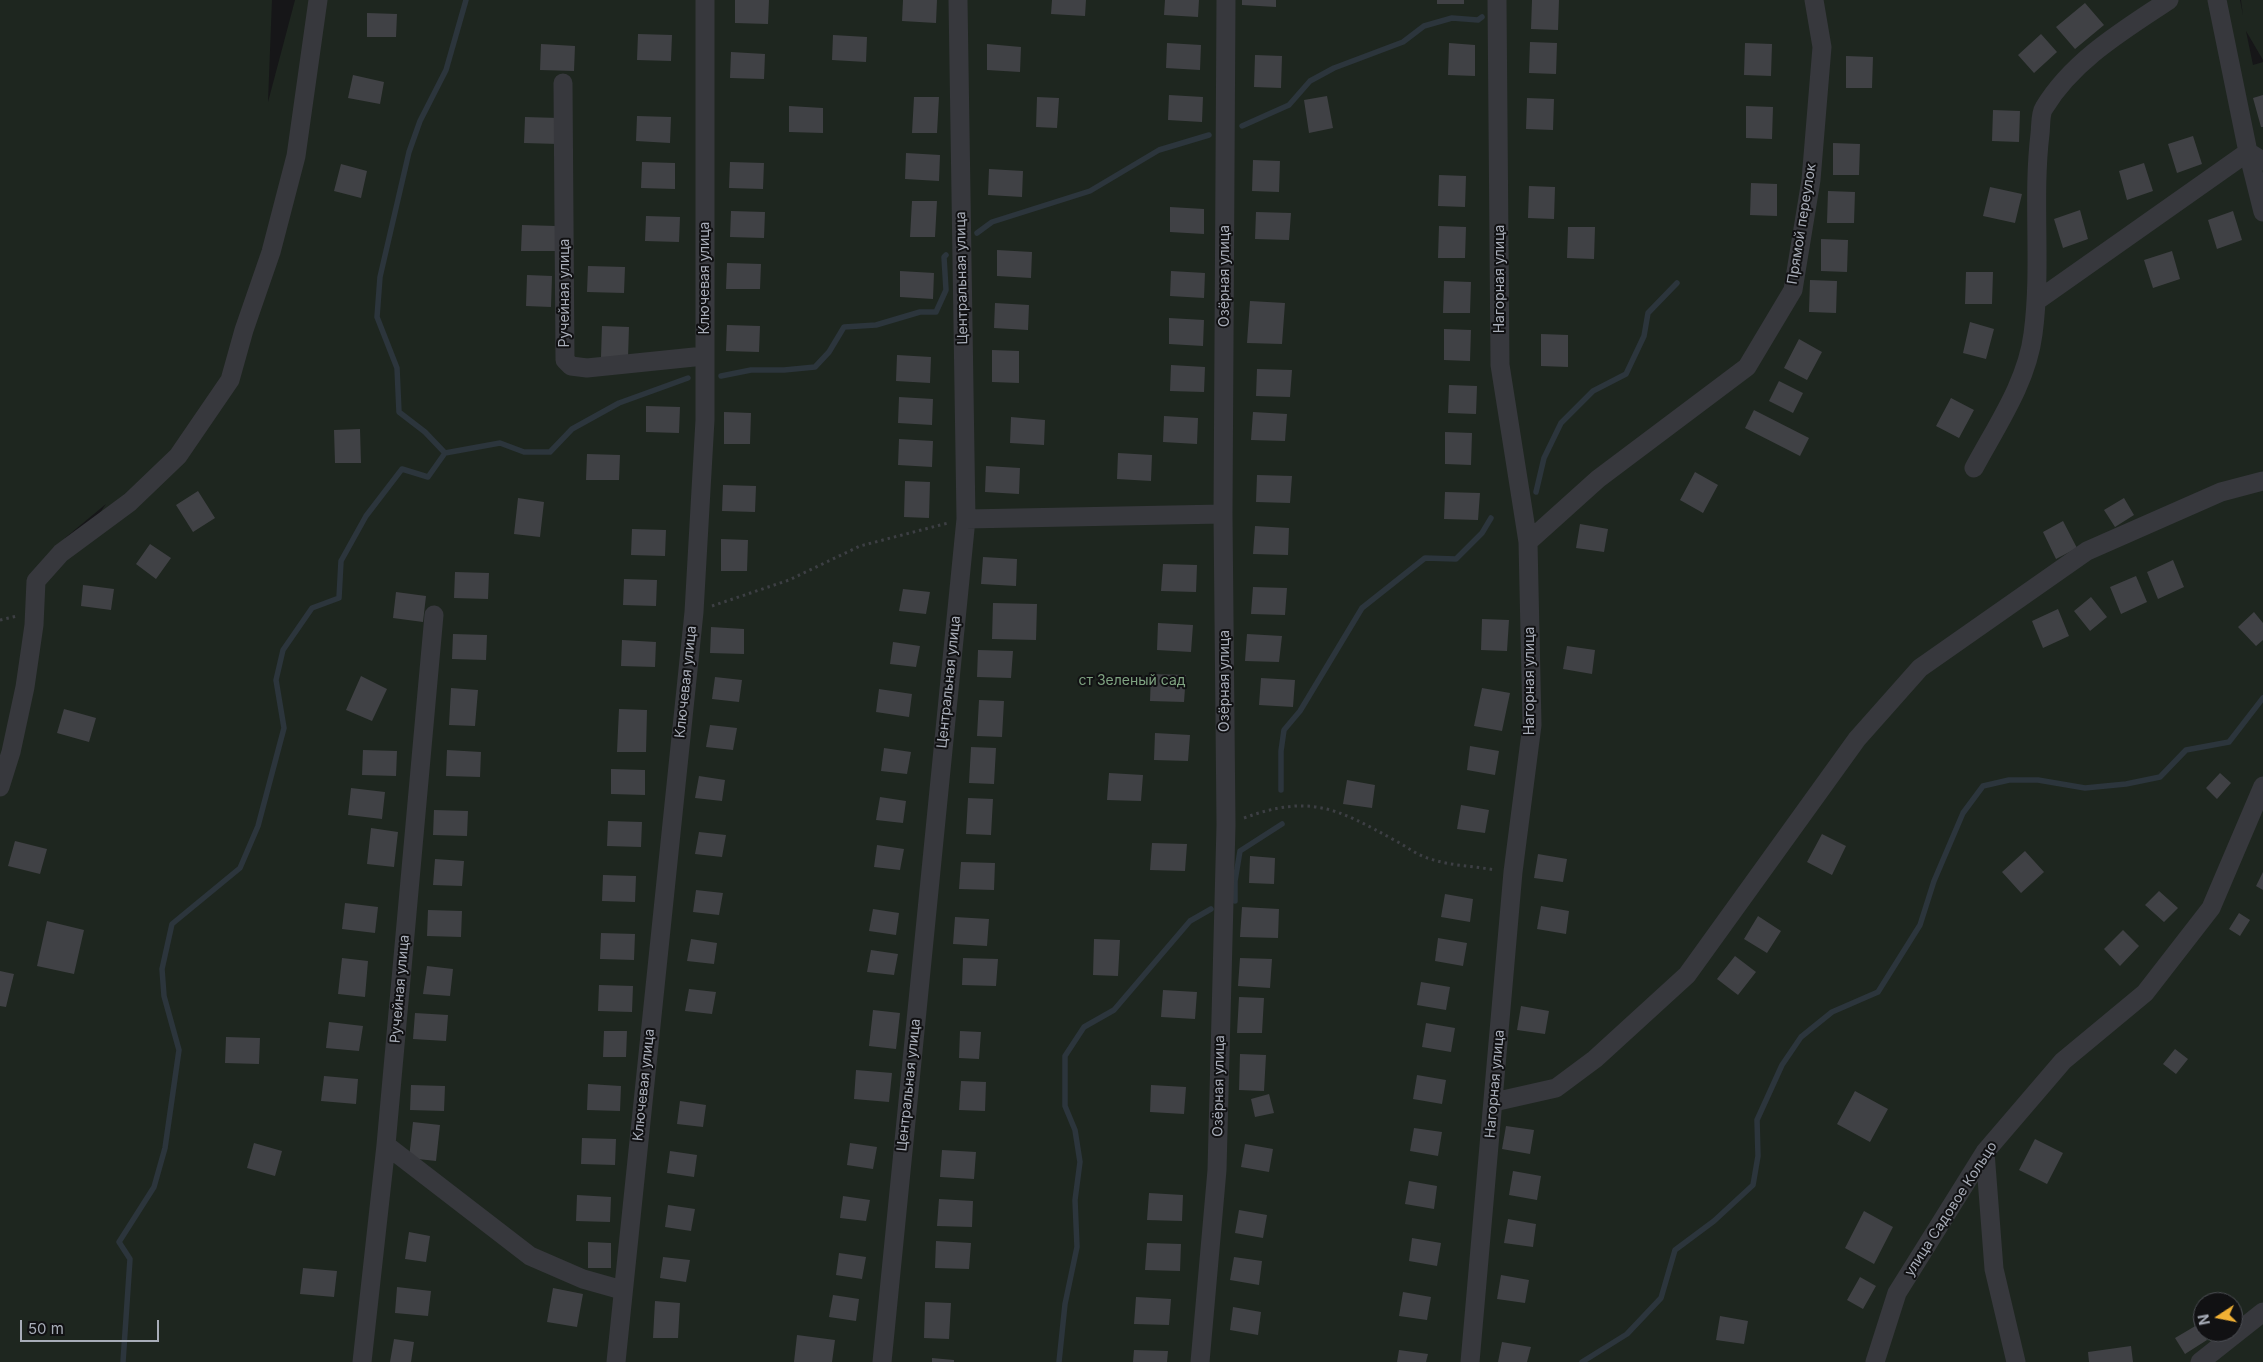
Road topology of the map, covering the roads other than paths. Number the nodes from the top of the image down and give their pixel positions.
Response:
1 (318, 0) edge
2 (705, 0) edge
3 (958, 0) edge
4 (1226, 0) edge
5 (1497, 0) edge
6 (1814, 0) edge
7 (2169, 0) edge
8 (2217, 0) edge
9 (563, 83) dead end
10 (2256, 157) edge
11 (2263, 212) edge
12 (2038, 300) junction
13 (704, 356) junction
14 (1974, 468) dead end
15 (2263, 481) edge
16 (1223, 514) junction
17 (966, 519) junction
18 (1528, 542) junction
19 (434, 615) dead end
20 (2263, 786) edge
21 (0, 787) edge
22 (1494, 1102) junction
23 (386, 1145) junction
24 (1985, 1152) junction
25 (622, 1290) junction
26 (2263, 1312) edge
27 (362, 1362) edge
28 (616, 1362) edge
29 (882, 1362) edge
30 (1200, 1362) edge
31 (1470, 1362) edge
32 (1875, 1362) edge
33 (2016, 1362) edge
34 (2200, 1362) edge

1 - 21 street
2 - 13 street, Ключевая улица
3 - 17 street, Центральная улица
4 - 16 street, Озёрная улица
5 - 18 street, Нагорная улица
6 - 18 street, Прямой переулок
7 - 12 street
8 - 10 street
9 - 13 street, Ручейная улица
10 - 11 street
10 - 12 street
12 - 14 street
13 - 25 street, Ключевая улица
15 - 22 street
16 - 17 street
16 - 30 street, Озёрная улица
17 - 29 street, Центральная улица
18 - 22 street, Нагорная улица
19 - 23 street, Ручейная улица
20 - 24 street, улица Садовое Кольцо
22 - 31 street, Нагорная улица
23 - 25 street
23 - 27 street, Ручейная улица
24 - 32 street, улица Садовое Кольцо
24 - 33 street
25 - 28 street, Ключевая улица
26 - 34 street

